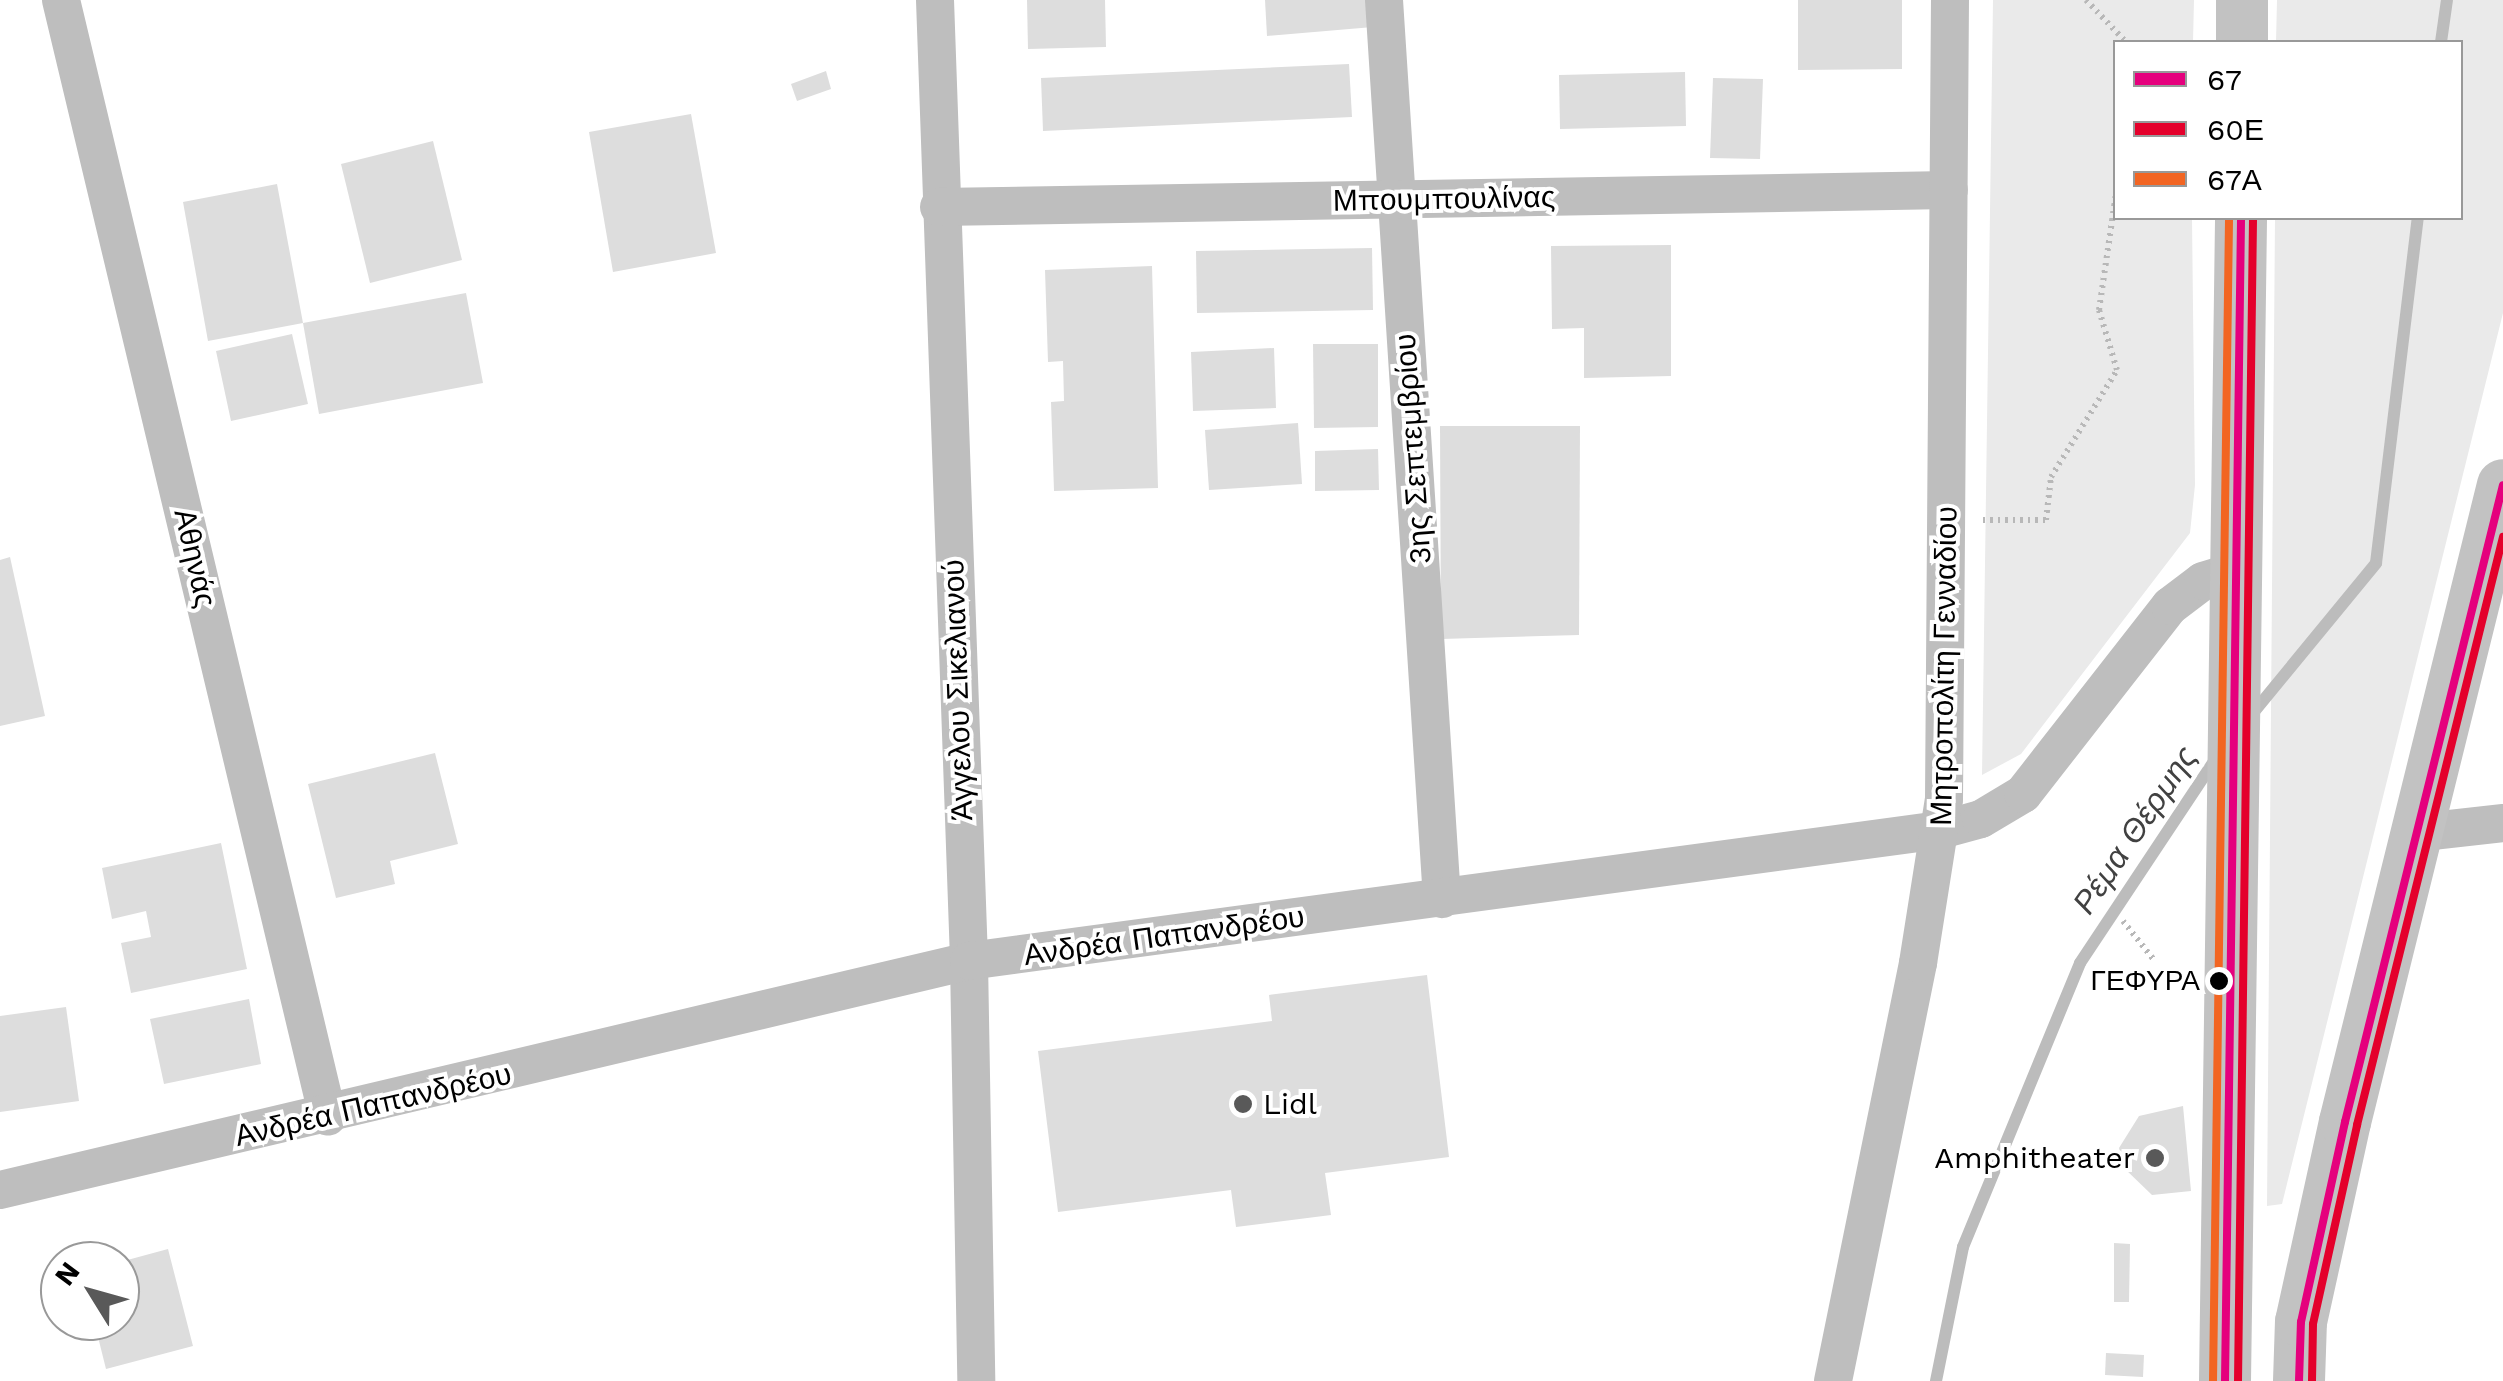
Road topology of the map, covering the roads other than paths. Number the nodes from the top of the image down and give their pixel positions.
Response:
1 (62, 0) edge
2 (935, 0) edge
3 (1384, 0) edge
4 (1950, 0) edge
5 (2242, 0) edge
6 (2242, 40) edge
7 (1949, 190) junction
8 (1397, 200) junction
9 (938, 207) junction
10 (2241, 220) edge
11 (2503, 485) edge
12 (2239, 570) junction
13 (2503, 823) edge
14 (1941, 830) junction
15 (2414, 833) junction
16 (1442, 899) junction
17 (969, 962) junction
18 (328, 1117) junction
19 (0, 1190) edge
20 (976, 1381) edge
21 (1833, 1381) edge
22 (2225, 1381) edge
23 (2299, 1381) edge

1 - 18 street, Αθηνάς
2 - 9 street, Άγγελου Σικελιανού
3 - 8 street, 3ης Σεπτεμβρίου
4 - 7 street, Μητροπολίτη Γενναδίου
5 - 6 main road
7 - 8 street, Μπουμπουλίνας
7 - 14 street, Μητροπολίτη Γενναδίου
8 - 9 street, Μπουμπουλίνας
8 - 16 street, 3ης Σεπτεμβρίου
9 - 17 street, Άγγελου Σικελιανού
10 - 12 main road
11 - 15 main road
12 - 14 street, Ανδρέα Παπανδρέου
12 - 22 main road
13 - 15 street
14 - 16 street, Ανδρέα Παπανδρέου
14 - 21 street, Μητροπολίτη Γενναδίου
15 - 23 main road
16 - 17 street, Ανδρέα Παπανδρέου
17 - 18 street, Ανδρέα Παπανδρέου
17 - 20 street, Άγγελου Σικελιανού
18 - 19 street, Ανδρέα Παπανδρέου

